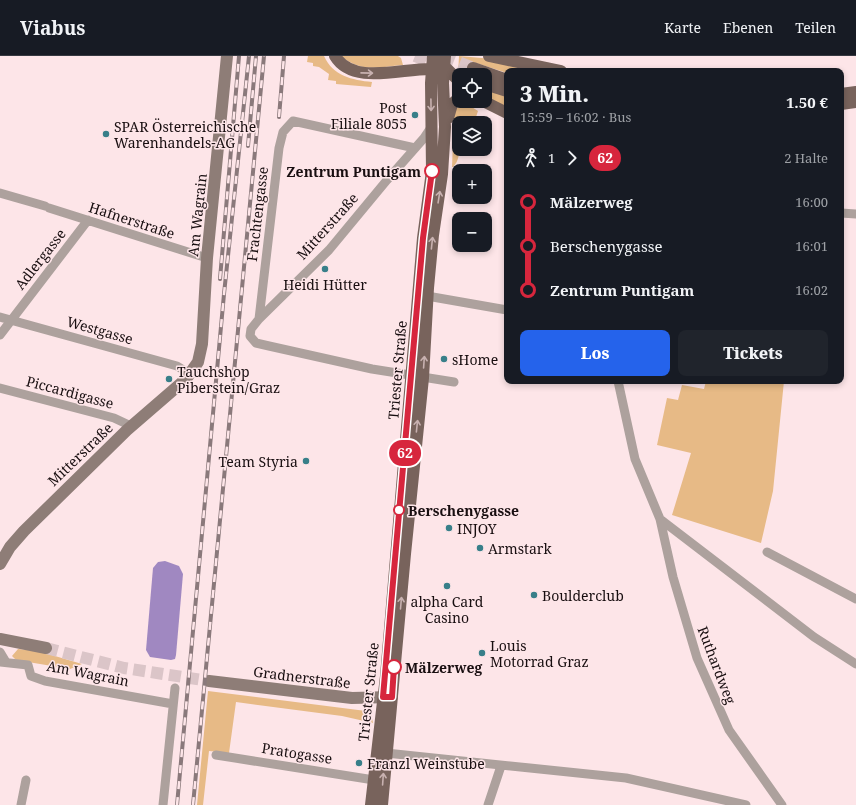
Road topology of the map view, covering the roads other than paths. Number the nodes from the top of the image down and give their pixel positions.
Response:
1 (228, 56) edge
2 (335, 56) edge
3 (489, 56) edge
4 (437, 60) edge
5 (547, 68) edge
6 (452, 74) edge
7 (492, 78) edge
8 (492, 84) edge
9 (504, 84) edge
10 (504, 85) edge
11 (856, 92) edge
12 (844, 94) edge
13 (856, 102) edge
14 (452, 104) edge
15 (844, 104) edge
16 (492, 105) edge
17 (504, 111) edge
18 (432, 126) junction
19 (445, 127) junction
20 (415, 148) junction
21 (0, 193) edge
22 (844, 213) edge
23 (856, 214) edge
24 (88, 220) junction
25 (207, 258) junction
26 (427, 296) junction
27 (504, 309) edge
28 (0, 316) edge
29 (259, 318) junction
30 (11, 320) junction
31 (0, 335) edge
32 (190, 374) junction
33 (417, 377) junction
34 (454, 382) dead end
35 (619, 384) edge
36 (0, 388) edge
37 (131, 426) junction
38 (660, 519) junction
39 (767, 552) dead end
40 (0, 564) edge
41 (856, 599) edge
42 (0, 639) edge
43 (46, 648) tunnel mouth
44 (0, 652) edge
45 (3, 662) edge
46 (856, 664) edge
47 (209, 681) tunnel mouth
48 (174, 688) dead end
49 (387, 697) junction
50 (173, 704) junction
51 (386, 753) junction
52 (216, 755) dead end
53 (501, 766) junction
54 (26, 780) dead end
55 (374, 780) junction
56 (725, 802) edge
57 (21, 805) edge
58 (164, 805) edge
59 (371, 805) edge
60 (382, 805) edge
61 (488, 805) edge
62 (746, 805) edge
63 (782, 805) edge

1 - 25 street, Am Wagrain
2 -> 4 main road
3 - 5 main road
4 - 6 main road
4 -> 18 main road, Triester Straße
4 - 19 main road, Triester Straße
7 - 9 main road
8 - 10 main road
11 - 12 main road
13 - 15 main road
14 - 19 main road
16 - 17 main road
18 - 20 street, Mitterstraße
18 - 33 main road, Triester Straße
26 -> 19 main road, Triester Straße
20 - 29 street, Mitterstraße
20 - 29 street, Frachtengasse
21 - 24 street, Hafnerstraße
22 - 23 street
24 - 25 street, Hafnerstraße
24 - 30 street, Adlergasse
25 - 32 street, Am Wagrain
26 - 27 street
33 -> 26 main road, Triester Straße
28 - 30 street, Westgasse
29 - 33 street, Mitterstraße
30 - 31 street, Adlergasse
30 - 32 street, Westgasse
32 - 37 street, Mitterstraße
33 - 34 street
33 - 49 main road, Triester Straße
35 - 38 street, Ruthardweg
36 - 37 street, Piccardigasse
37 - 40 street, Mitterstraße
38 - 46 street
38 - 63 street, Ruthardweg
39 - 41 street
42 - 43 street
44 - 45 street, Am Wagrain
45 - 50 street, Am Wagrain
47 - 49 street, Gradnerstraße
48 - 50 street
49 - 51 main road, Triester Straße
49 - 55 main road, Triester Straße
50 - 58 street
51 - 53 street
60 -> 51 main road, Triester Straße
52 - 55 street, Pratogasse
53 - 56 street
53 - 61 street
54 - 57 street
55 - 59 main road, Triester Straße
56 - 62 street

